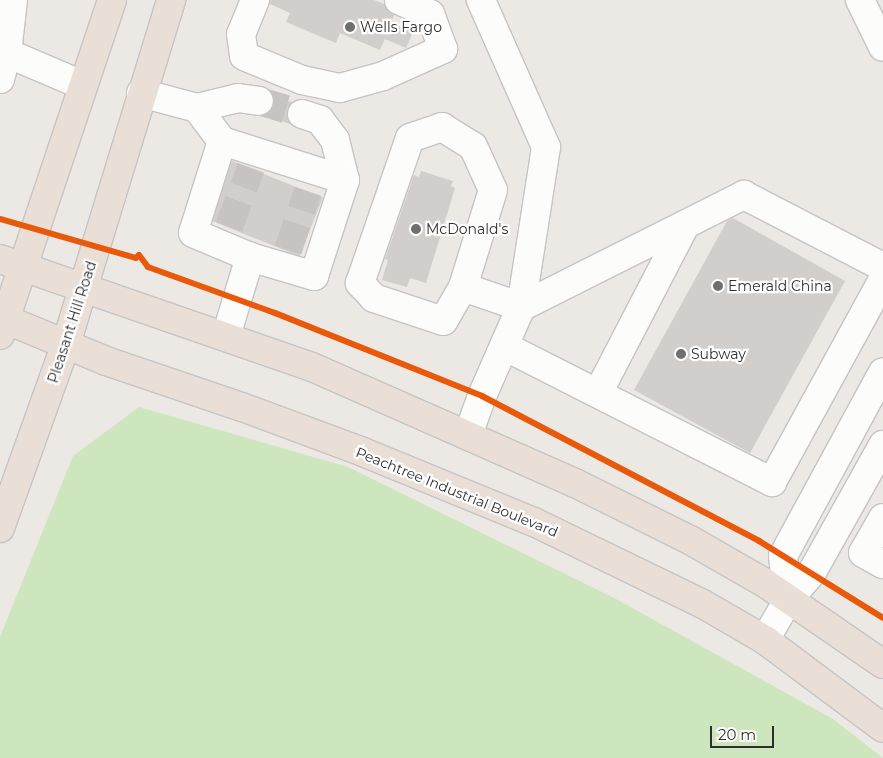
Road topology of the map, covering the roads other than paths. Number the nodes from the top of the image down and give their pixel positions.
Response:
1 (112, 0) edge
2 (171, 0) edge
3 (255, 0) edge
4 (399, 0) edge
5 (481, 0) edge
6 (860, 0) edge
7 (8, 2) edge
8 (883, 46) edge
9 (4, 52) edge
10 (0, 79) edge
11 (82, 84) junction
12 (141, 93) junction
13 (259, 101) tunnel mouth
14 (197, 108) junction
15 (302, 114) tunnel mouth
16 (222, 142) junction
17 (345, 180) junction
18 (685, 225) junction
19 (235, 244) junction
20 (11, 262) edge
21 (883, 267) edge
22 (883, 279) edge
23 (84, 288) junction
24 (463, 288) junction
25 (521, 307) junction
26 (2, 324) edge
27 (226, 336) junction
28 (66, 344) junction
29 (504, 346) junction
30 (879, 389) edge
31 (598, 393) junction
32 (468, 435) junction
33 (883, 445) edge
34 (883, 518) edge
35 (0, 528) edge
36 (883, 564) edge
37 (788, 600) junction
38 (765, 640) junction
39 (883, 664) edge
40 (883, 728) edge

1 - 11 highway
2 - 12 highway, Pleasant Hill Road
3 - 4 lane
5 - 25 lane
6 - 8 lane
7 - 9 lane
9 - 10 lane
9 - 11 lane
11 - 20 highway
12 - 14 lane
12 - 23 highway, Pleasant Hill Road
13 - 14 lane
14 - 16 lane
15 - 17 lane
16 - 17 lane
16 - 19 lane
17 - 19 lane
18 - 21 lane
18 - 25 lane
18 - 31 lane
19 - 27 lane
20 - 23 highway
20 - 26 highway
22 - 31 lane
23 - 27 highway
23 - 28 highway, Pleasant Hill Road
24 - 24 lane
24 - 25 lane
25 - 29 lane
26 - 28 highway, Peachtree Industrial Boulevard
27 - 32 highway
28 - 35 highway, Pleasant Hill Road
28 - 38 highway, Peachtree Industrial Boulevard
29 - 31 lane
29 - 32 lane
30 - 37 lane
32 - 37 highway
33 - 37 lane
34 - 36 lane
37 - 38 lane
37 - 39 highway
38 - 40 highway, Peachtree Industrial Boulevard

